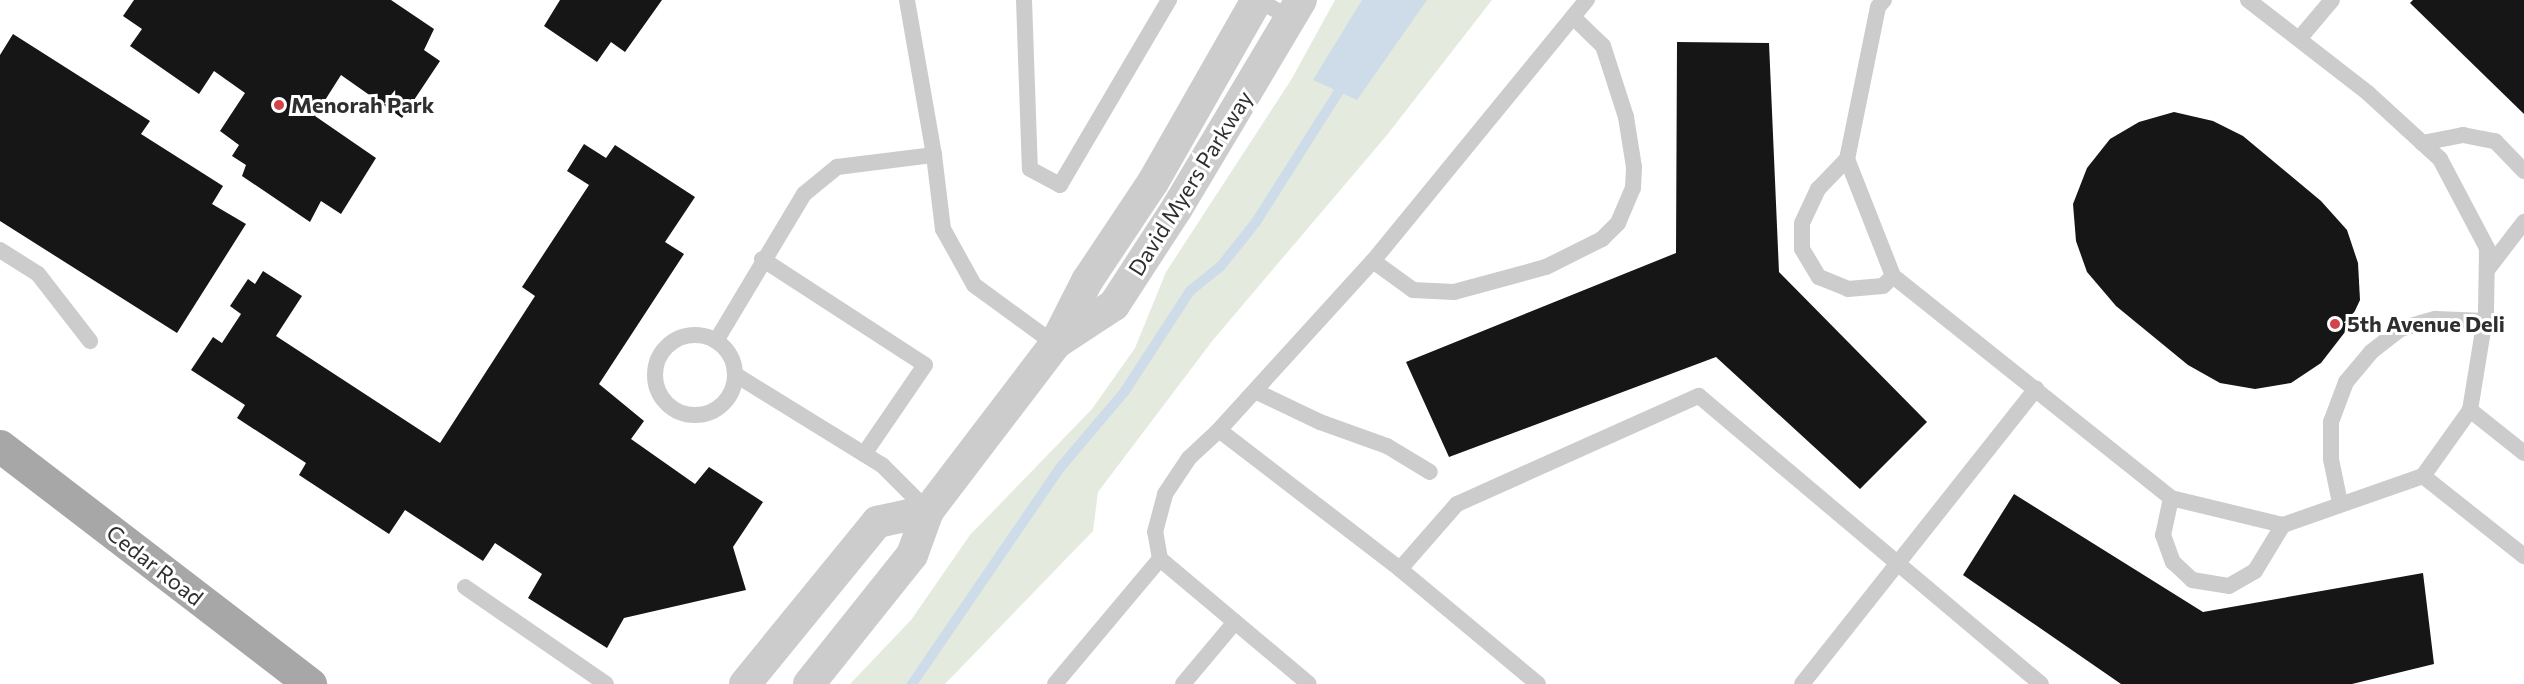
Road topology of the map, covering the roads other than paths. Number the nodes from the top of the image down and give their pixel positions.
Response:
1 (907, 0) edge
2 (1024, 0) edge
3 (1169, 0) edge
4 (1257, 0) edge
5 (1587, 0) edge
6 (2248, 0) edge
7 (2332, 0) edge
8 (1877, 2) edge
9 (1295, 9) edge
10 (1573, 17) junction
11 (2299, 39) junction
12 (2422, 143) junction
13 (934, 155) junction
14 (1847, 159) junction
15 (2524, 171) edge
16 (2524, 222) edge
17 (0, 250) edge
18 (762, 259) junction
19 (1373, 261) junction
20 (2487, 270) junction
21 (1893, 276) junction
22 (2485, 321) junction
23 (90, 341) dead end
24 (716, 341) junction
25 (1055, 344) junction
26 (736, 375) junction
27 (2036, 389) junction
28 (1255, 391) junction
29 (2470, 410) junction
30 (1219, 430) junction
31 (0, 446) edge
32 (2524, 453) edge
33 (864, 454) junction
34 (1430, 472) dead end
35 (2423, 476) junction
36 (2172, 498) junction
37 (2340, 503) junction
38 (927, 511) junction
39 (2283, 525) junction
40 (2524, 556) edge
41 (1160, 559) junction
42 (1896, 566) junction
43 (1400, 570) junction
44 (465, 587) dead end
45 (1235, 622) junction
46 (310, 684) edge
47 (606, 684) edge
48 (745, 684) edge
49 (809, 684) edge
50 (1055, 684) edge
51 (1183, 684) edge
52 (1309, 684) edge
53 (1538, 684) edge
54 (1802, 684) edge
55 (2041, 684) edge

1 - 13 lane
2 - 3 lane
4 - 9 lane
4 - 25 street, David Myers Parkway
5 - 10 lane
6 - 11 lane
7 - 11 lane
8 - 14 lane
9 - 25 street, David Myers Parkway
10 - 19 lane
10 - 19 lane
11 - 12 lane
12 - 15 lane
12 - 20 lane
13 - 18 lane
13 - 25 lane
14 - 21 lane
14 - 21 lane
16 - 20 lane
17 - 23 lane
18 - 24 lane
18 - 33 lane
19 - 28 lane
20 - 22 lane
21 - 27 lane
22 - 29 lane
22 - 37 lane
24 - 26 lane
24 - 26 lane
25 - 38 street, David Myers Parkway
26 - 33 lane
27 - 36 lane
27 - 42 lane
28 - 30 lane
28 - 34 lane
29 - 32 lane
29 - 35 lane
30 - 41 lane
30 - 43 lane
31 - 46 main road, Cedar Road
33 - 38 lane
35 - 37 lane
35 - 40 lane
36 - 39 lane
36 - 39 lane
37 - 39 lane
38 - 48 street
38 - 49 street, David Myers Parkway
41 - 45 lane
41 - 50 lane
42 - 43 lane
42 - 54 lane
42 - 55 lane
43 - 53 lane
44 - 47 lane
45 - 51 lane
45 - 52 lane

